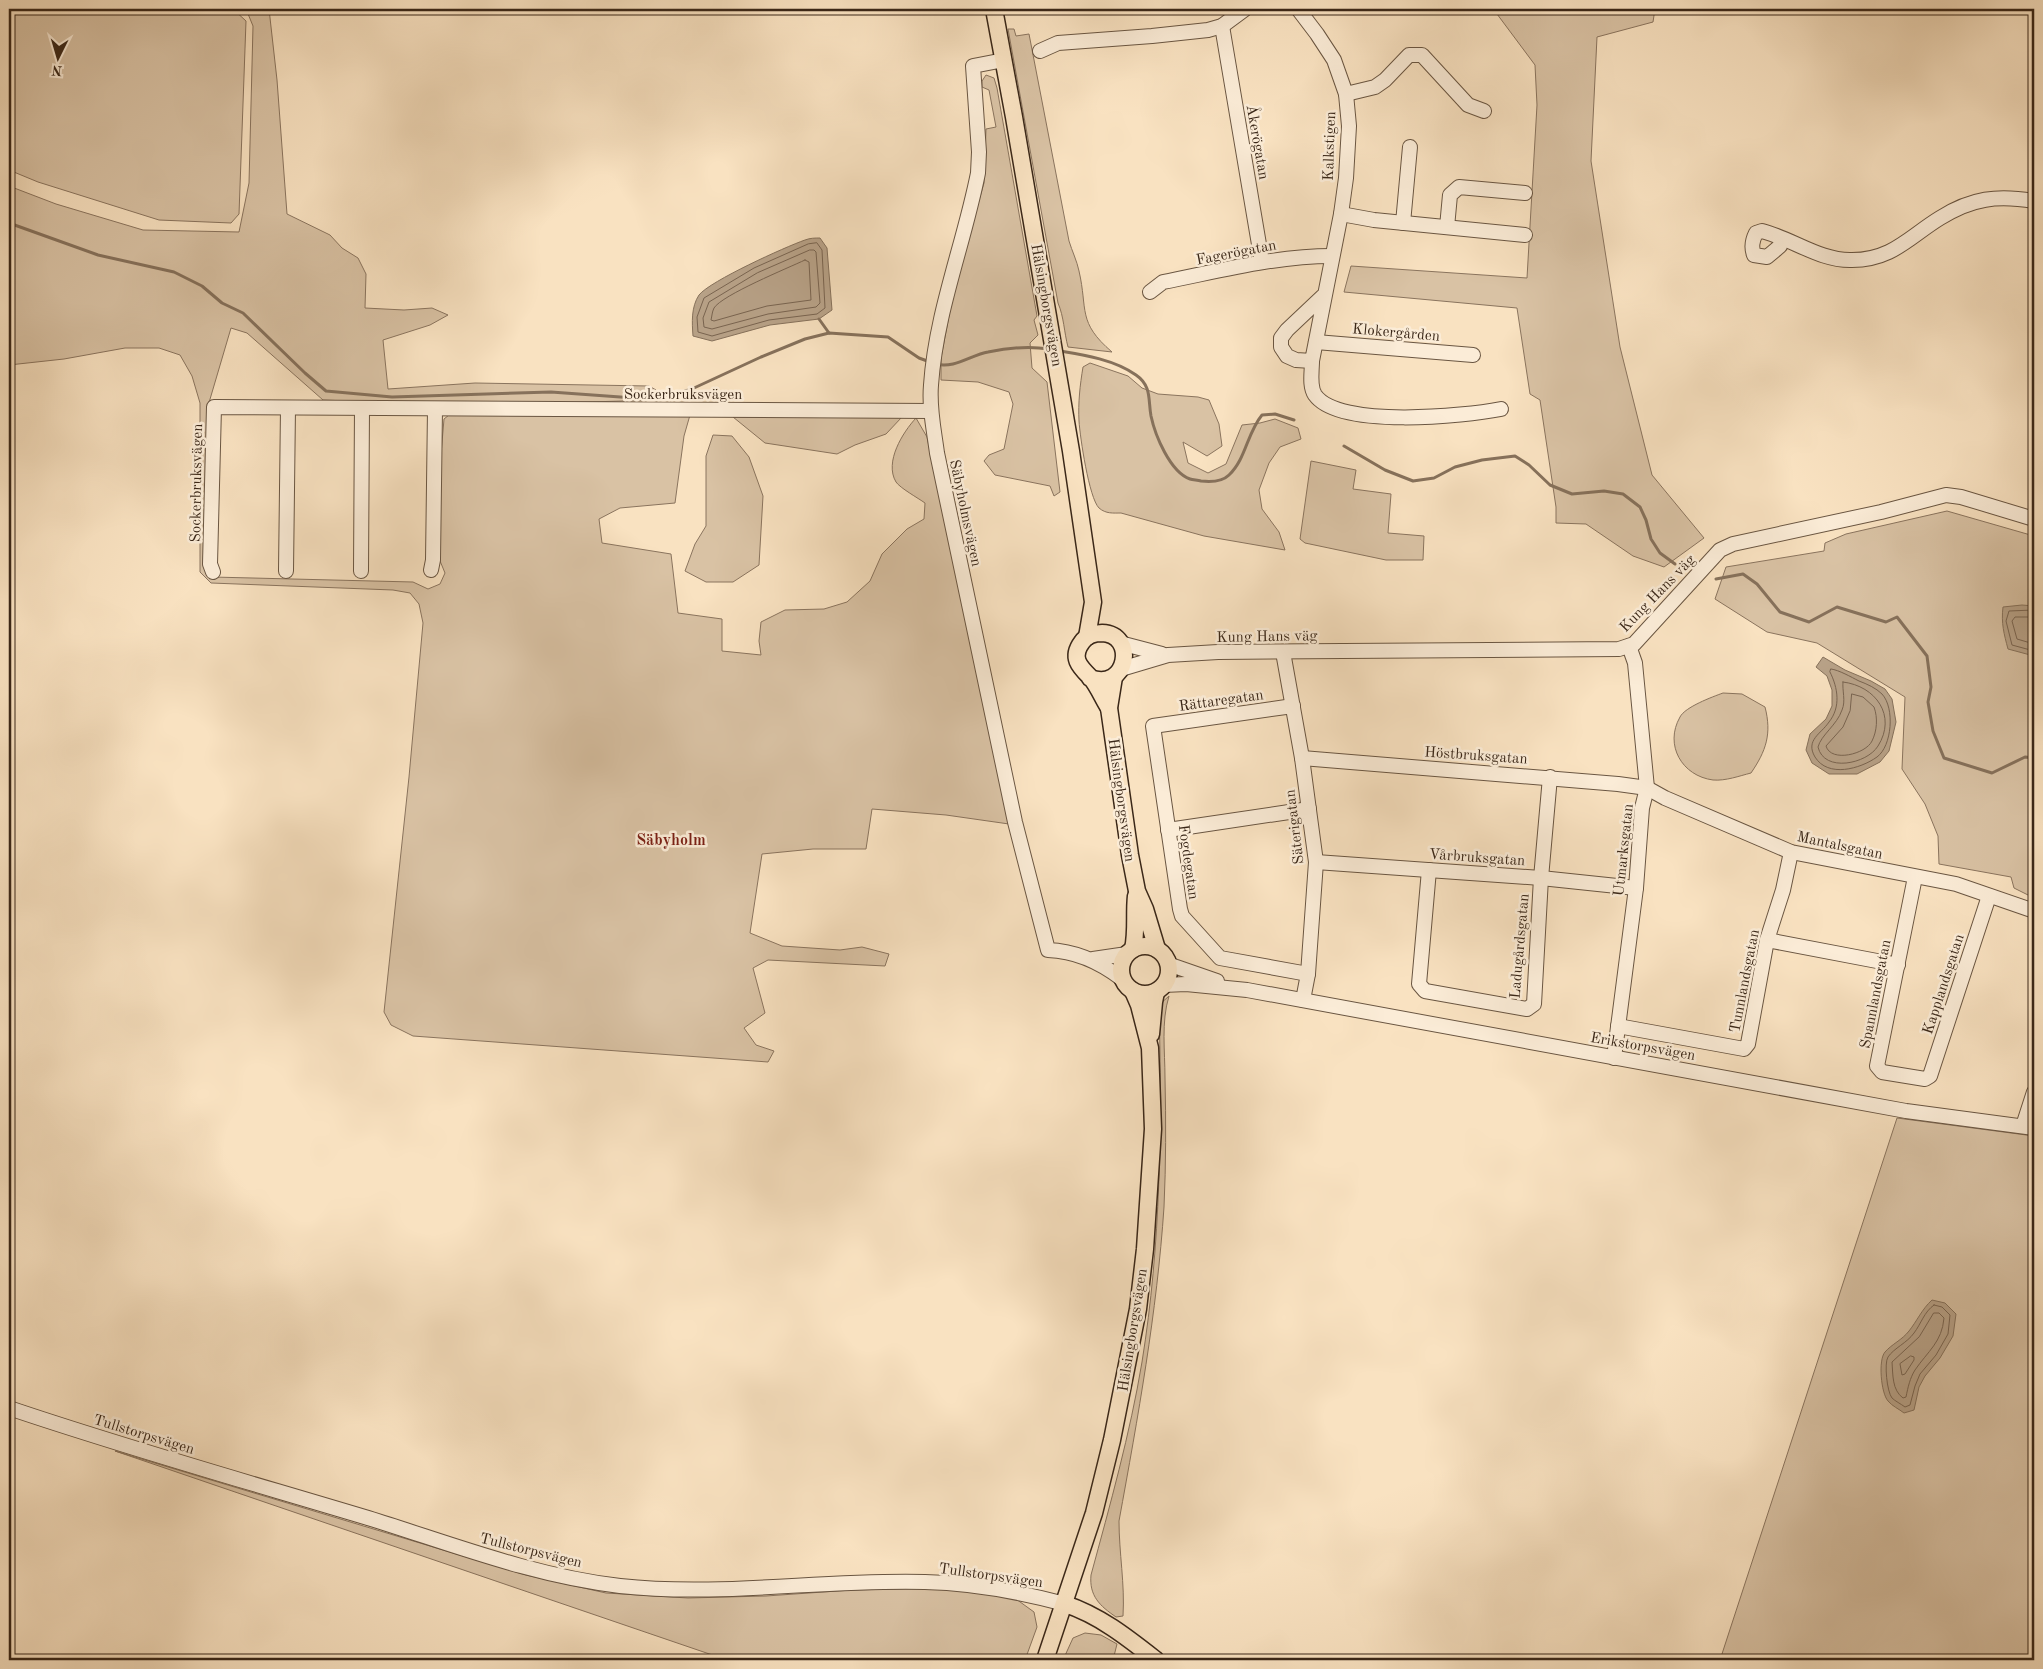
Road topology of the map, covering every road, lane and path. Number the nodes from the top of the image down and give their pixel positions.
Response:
1 (994, 9) edge
2 (1245, 9) edge
3 (1298, 9) edge
4 (1222, 26) junction
5 (1040, 51) dead end
6 (1004, 60) junction
7 (1346, 94) junction
8 (1484, 111) dead end
9 (1410, 147) dead end
10 (1525, 193) dead end
11 (2034, 201) edge
12 (1341, 214) junction
13 (1403, 223) junction
14 (1447, 227) junction
15 (1525, 235) dead end
16 (1781, 239) dead end
17 (1332, 256) junction
18 (1262, 262) junction
19 (1150, 292) dead end
20 (1324, 296) junction
21 (1316, 342) junction
22 (1473, 355) dead end
23 (1312, 361) junction
24 (288, 408) junction
25 (362, 408) junction
26 (435, 409) junction
27 (1501, 409) dead end
28 (931, 412) junction
29 (2034, 519) edge
30 (430, 570) dead end
31 (286, 571) dead end
32 (361, 571) dead end
33 (213, 572) dead end
34 (1093, 602) junction
35 (1087, 637) junction
36 (1114, 638) junction
37 (1629, 646) junction
38 (1284, 652) junction
39 (1168, 655) junction
40 (1118, 672) junction
41 (1090, 678) junction
42 (1293, 706) junction
43 (1109, 708) junction
44 (1153, 726) joint
45 (1302, 758) junction
46 (1550, 777) junction
47 (1647, 788) junction
48 (1309, 809) junction
49 (1168, 830) junction
50 (1791, 852) junction
51 (1316, 862) junction
52 (1429, 870) junction
53 (1915, 877) junction
54 (1541, 878) junction
55 (1636, 888) junction
56 (1137, 891) junction
57 (1989, 896) junction
58 (2034, 911) edge
59 (1767, 940) junction
60 (1157, 949) junction
61 (1130, 952) junction
62 (1093, 959) junction
63 (1168, 964) junction
64 (1898, 964) junction
65 (1308, 974) junction
66 (1128, 985) junction
67 (1160, 988) junction
68 (1247, 990) junction
69 (1303, 1000) junction
70 (1618, 1026) junction
71 (1150, 1048) junction
72 (1614, 1058) junction
73 (1925, 1079) joint
74 (2034, 1092) edge
75 (2028, 1127) edge
76 (9, 1408) edge
77 (1065, 1604) junction
78 (1044, 1660) edge
79 (1156, 1660) edge

1 - 6 main road, Hälsingborgsvägen
2 - 4 street
3 - 7 street, Kalkstigen
4 - 5 street
4 - 18 street, Åkerögatan
6 - 28 street, Säbyholmsvägen
6 - 34 main road, Hälsingborgsvägen
7 - 8 street
7 - 12 street, Kalkstigen
9 - 13 street
10 - 14 street
11 - 16 street
12 - 13 street
12 - 17 street, Kalkstigen
13 - 14 street
14 - 15 street
17 - 18 street, Fagerögatan
17 - 20 street, Kalkstigen
18 - 19 street, Fagerögatan
20 - 21 street, Kalkstigen
20 - 23 street
21 - 22 street, Klokergården
21 - 23 street, Kalkstigen
23 - 27 street, Kalkstigen
24 - 25 street, Sockerbruksvägen
24 - 31 street
24 - 33 street, Sockerbruksvägen
25 - 26 street, Sockerbruksvägen
25 - 32 street
26 - 28 street, Sockerbruksvägen
26 - 30 street
28 - 62 street, Säbyholmsvägen
29 - 37 street, Kung Hans väg
34 - 35 main road, Hälsingborgsvägen
34 - 36 main road, Hälsingborgsvägen
35 - 36 main road
35 - 41 main road
36 - 39 street, Kung Hans väg
36 - 40 main road
37 - 38 street, Kung Hans väg
37 - 47 street, Utmarksgatan
38 - 39 street, Kung Hans väg
38 - 42 street, Säterigatan
39 - 40 street, Kung Hans väg
40 - 41 main road
40 - 43 main road, Hälsingborgsvägen
41 - 43 main road, Hälsingborgsvägen
42 - 44 street, Rättaregatan
42 - 45 street, Säterigatan
43 - 56 main road, Hälsingborgsvägen
44 - 49 street, Fogdegatan
45 - 46 street, Höstbruksgatan
45 - 48 street, Säterigatan
46 - 47 street, Höstbruksgatan
46 - 54 street, Ladugårdsgatan
47 - 50 street, Mantalsgatan
47 - 55 street, Utmarksgatan
48 - 49 street
48 - 51 street, Säterigatan
49 - 65 street, Fogdegatan
50 - 53 street, Mantalsgatan
50 - 59 street, Tunnlandsgatan
51 - 52 street, Vårbruksgatan
51 - 65 street, Säterigatan
52 - 54 street, Vårbruksgatan
52 - 54 street, Ladugårdsgatan
53 - 57 street, Mantalsgatan
53 - 64 street, Spannlandsgatan
54 - 55 street, Vårbruksgatan
55 - 70 street, Utmarksgatan
56 - 60 main road, Hälsingborgsvägen
56 - 61 main road, Hälsingborgsvägen
57 - 58 street, Mantalsgatan
57 - 73 street, Kapplandsgatan
59 - 64 street
59 - 70 street, Tunnlandsgatan
60 - 61 main road
60 - 63 main road
61 - 62 street, Säbyholmsvägen
61 - 66 main road
62 - 66 street, Säbyholmsvägen
63 - 67 main road
63 - 68 street, Erikstorpsvägen
64 - 73 street, Spannlandsgatan
65 - 69 street, Säterigatan
66 - 67 main road
66 - 71 main road, Hälsingborgsvägen
67 - 68 street, Erikstorpsvägen
67 - 71 main road, Hälsingborgsvägen
68 - 69 street, Erikstorpsvägen
69 - 72 street, Erikstorpsvägen
70 - 72 street, Utmarksgatan
71 - 77 main road, Hälsingborgsvägen
72 - 75 street, Erikstorpsvägen
74 - 75 street
76 - 77 street, Tullstorpsvägen
77 - 78 main road, Hälsingborgsvägen
77 - 79 main road

